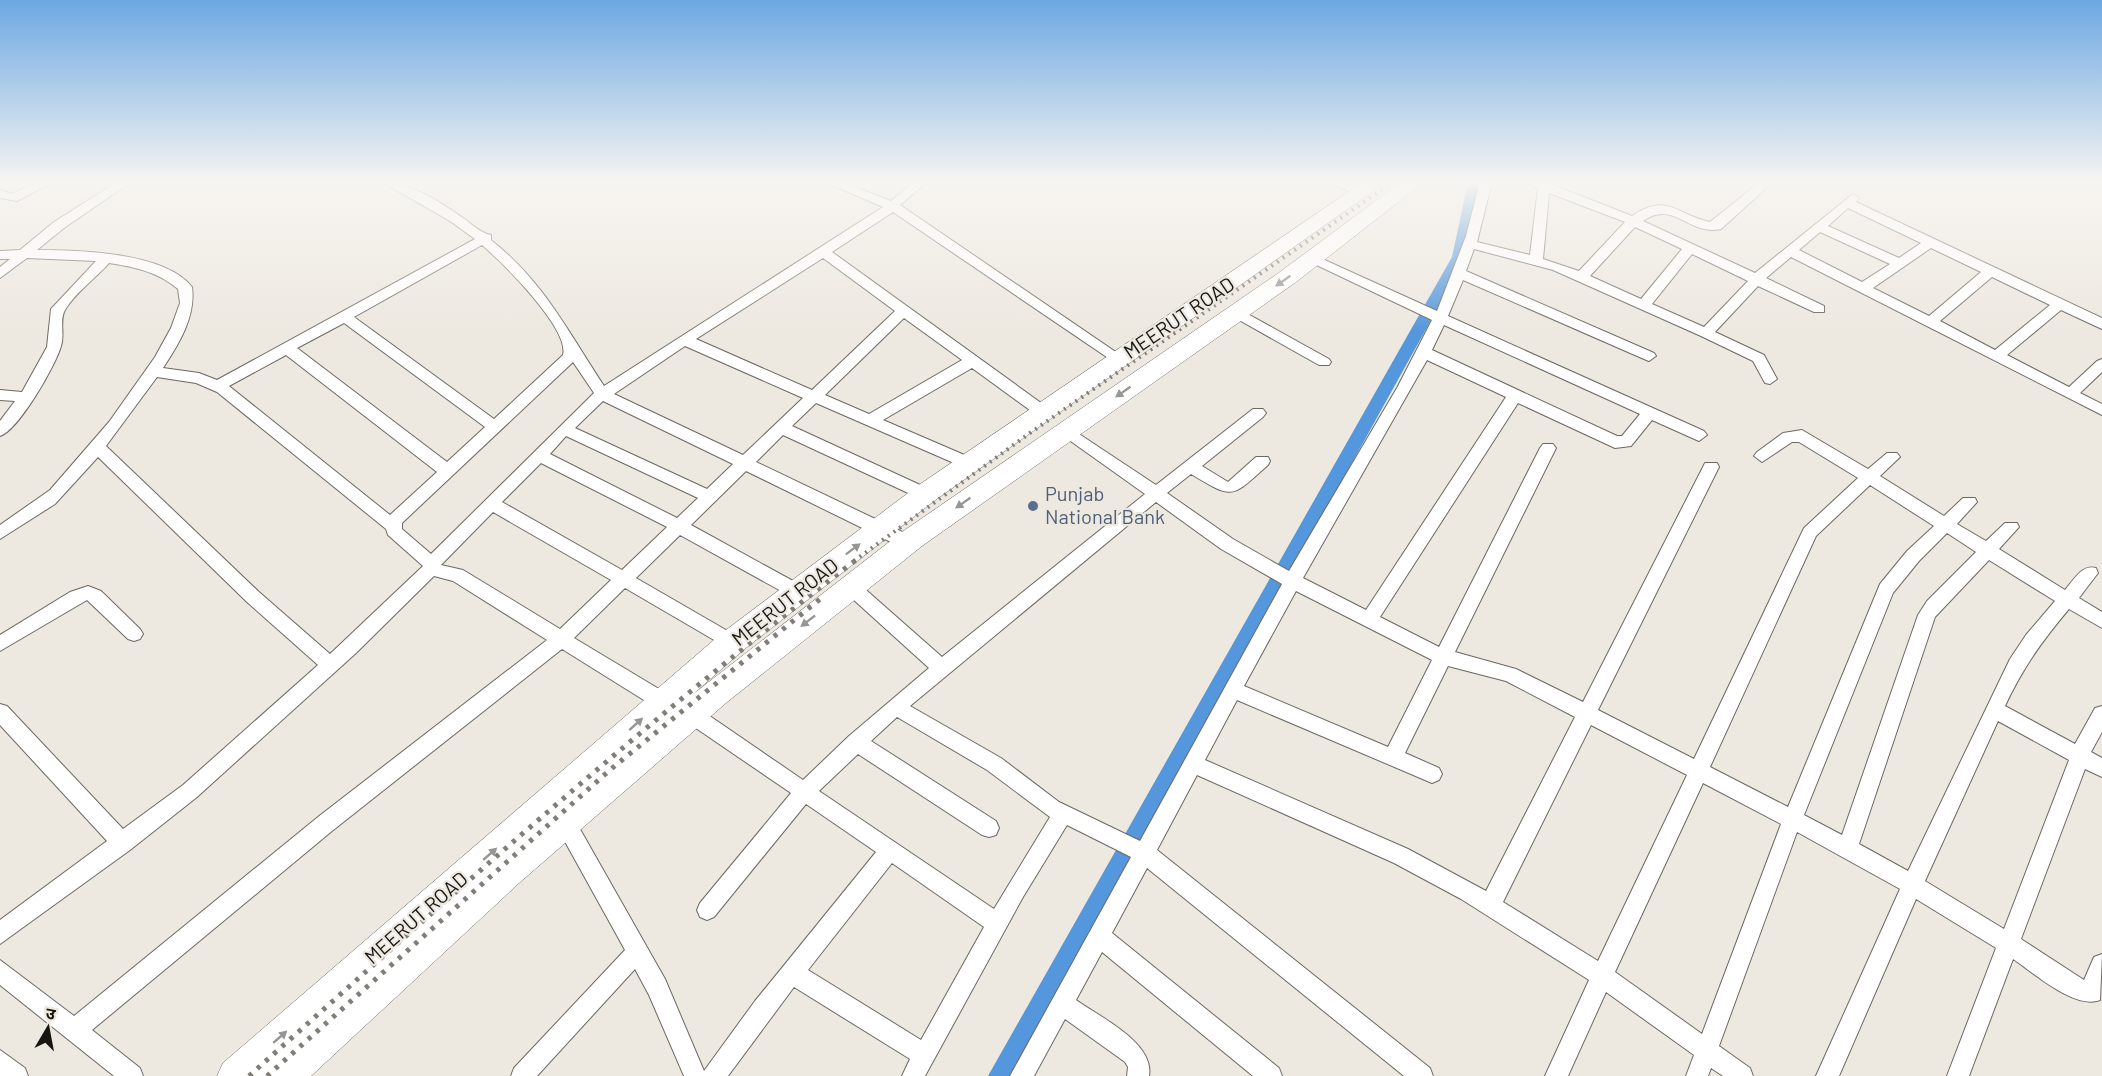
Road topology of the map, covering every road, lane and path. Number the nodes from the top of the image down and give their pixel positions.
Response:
1 (50, 232) edge
2 (477, 232) edge
3 (853, 232) edge
4 (932, 232) edge
5 (1292, 232) edge
6 (1349, 232) edge
7 (1474, 232) edge
8 (1537, 232) edge
9 (1623, 232) edge
10 (1658, 232) edge
11 (1813, 232) edge
12 (1830, 232) edge
13 (1910, 232) edge
14 (486, 238) junction
15 (1930, 243) junction
16 (1471, 244) junction
17 (1690, 247) junction
18 (1790, 251) junction
19 (823, 252) junction
20 (24, 254) junction
21 (0, 255) edge
22 (106, 259) junction
23 (1313, 260) junction
24 (1536, 260) junction
25 (1900, 264) junction
26 (1990, 271) junction
27 (1459, 273) junction
28 (0, 274) edge
29 (1582, 277) junction
30 (1758, 278) junction
31 (1863, 288) junction
32 (2059, 304) junction
33 (1644, 305) junction
34 (1819, 309) dead end
35 (903, 311) junction
36 (1237, 313) junction
37 (1438, 315) junction
38 (344, 316) junction
39 (1929, 322) junction
40 (2102, 324) edge
41 (1706, 333) junction
42 (684, 340) junction
43 (287, 348) junction
44 (572, 349) junction
45 (1423, 352) junction
46 (1649, 356) dead end
47 (1997, 357) junction
48 (1119, 359) junction
49 (972, 361) junction
50 (1324, 362) dead end
51 (2102, 364) edge
52 (152, 371) junction
53 (1770, 379) dead end
54 (219, 386) junction
55 (602, 394) junction
56 (2070, 394) junction
57 (0, 395) edge
58 (1515, 395) junction
59 (25, 397) junction
60 (814, 397) junction
61 (2102, 410) edge
62 (1043, 412) junction
63 (1650, 412) junction
64 (1258, 413) dead end
65 (869, 421) junction
66 (494, 426) junction
67 (782, 428) junction
68 (564, 429) junction
69 (0, 431) edge
70 (1067, 431) junction
71 (1699, 435) dead end
72 (98, 448) junction
73 (1548, 448) dead end
74 (539, 455) junction
75 (1762, 456) dead end
76 (1892, 457) dead end
77 (1262, 462) dead end
78 (745, 464) junction
79 (970, 464) junction
80 (1191, 467) junction
81 (1711, 467) dead end
82 (446, 471) junction
83 (1869, 477) junction
84 (925, 494) junction
85 (1156, 495) junction
86 (710, 497) junction
87 (1968, 502) dead end
88 (491, 503) junction
89 (1945, 525) junction
90 (393, 526) junction
91 (679, 526) junction
92 (2011, 527) dead end
93 (879, 529) junction
94 (0, 533) edge
95 (908, 542) junction
96 (1987, 551) junction
97 (431, 566) junction
98 (2090, 573) dead end
99 (624, 579) junction
100 (1289, 579) junction
101 (850, 587) junction
102 (798, 592) junction
103 (2067, 600) junction
104 (1368, 621) junction
105 (2102, 621) edge
106 (134, 634) dead end
107 (561, 639) junction
108 (732, 642) junction
109 (0, 644) edge
110 (1443, 657) junction
111 (330, 665) junction
112 (942, 668) junction
113 (1234, 690) junction
114 (662, 701) junction
115 (895, 707) junction
116 (1994, 709) junction
117 (0, 712) edge
118 (691, 714) junction
119 (1588, 714) junction
120 (2102, 714) edge
121 (856, 742) junction
122 (2080, 757) junction
123 (1393, 758) junction
124 (1194, 764) junction
125 (2102, 768) edge
126 (1698, 772) junction
127 (1432, 774) dead end
128 (805, 791) junction
129 (1063, 813) junction
130 (1792, 820) junction
131 (565, 822) junction
132 (989, 828) dead end
133 (123, 843) junction
134 (1133, 846) junction
135 (1848, 848) junction
136 (891, 850) junction
137 (1912, 885) junction
138 (1490, 905) junction
139 (707, 910) dead end
140 (998, 924) junction
141 (0, 933) edge
142 (1100, 937) junction
143 (2008, 944) junction
144 (637, 952) junction
145 (2102, 965) edge
146 (0, 971) edge
147 (792, 973) junction
148 (1602, 975) junction
149 (1062, 1004) junction
150 (75, 1030) junction
151 (1707, 1051) junction
152 (926, 1056) junction
153 (0, 1061) edge
154 (17, 1076) edge
155 (132, 1076) edge
156 (236, 1076) edge
157 (284, 1076) edge
158 (522, 1076) edge
159 (695, 1076) edge
160 (714, 1076) edge
161 (913, 1076) edge
162 (1021, 1076) edge
163 (1138, 1076) edge
164 (1271, 1076) edge
165 (1422, 1076) edge
166 (1556, 1076) edge
167 (1697, 1076) edge
168 (1742, 1076) edge
169 (1827, 1076) edge
170 (1958, 1076) edge

1 - 20 street
2 - 14 street
3 - 19 street
4 - 48 street
5 - 48 highway, MEERUT ROAD
6 - 23 highway, MEERUT ROAD
7 - 16 street
8 - 24 street
9 - 29 street
10 - 17 street
11 - 18 street
12 - 25 street
13 - 15 street
14 - 38 street
14 - 44 street
15 - 25 street
15 - 26 street
16 - 24 street
16 - 27 street
17 - 30 street
17 - 33 street
18 - 30 street
18 - 31 street
19 - 35 street
19 - 42 street
20 - 21 street
20 - 22 street
20 - 28 street
22 - 52 street
22 - 59 street
23 -> 36 highway, MEERUT ROAD
23 - 37 street
24 - 29 street
25 - 31 street
26 - 32 street
26 - 39 street
27 - 37 street
27 - 46 street
29 - 33 street
30 - 34 street
30 - 41 street
31 - 39 street
32 - 40 street
32 - 47 street
33 - 41 street
35 - 49 street
35 - 60 street
36 - 50 street
36 -> 70 highway, MEERUT ROAD
37 - 45 street
37 - 63 street
38 - 43 street
38 - 66 street
39 - 47 street
41 - 53 street
42 - 55 street
42 - 60 street
43 - 54 street
43 - 82 street
44 - 55 street
44 - 66 street
45 - 58 street
45 - 100 street
47 - 56 street
48 - 62 highway, MEERUT ROAD
49 - 62 street
49 - 65 street
51 - 56 street
52 - 54 street
52 - 72 street
54 - 90 street
55 - 68 street
55 - 78 street
56 - 61 street
57 - 59 street
58 - 63 street
58 - 104 street
59 - 69 street
60 - 65 street
60 - 67 street
62 - 79 highway, MEERUT ROAD
63 - 71 street
64 - 80 street
65 - 79 street
66 - 82 street
67 - 78 street
67 - 84 street
68 - 74 street
68 - 86 street
70 - 85 street
70 -> 95 highway, MEERUT ROAD
72 - 94 street
72 - 111 street
73 - 110 street
74 - 88 street
74 - 91 street
75 - 83 street
76 - 83 street
77 - 80 street
78 - 86 street
78 - 93 street
79 - 84 highway, MEERUT ROAD
80 - 85 street
81 - 119 street
82 - 90 street
83 - 89 street
83 - 126 street
84 - 93 highway, MEERUT ROAD
85 - 100 street
85 - 112 street
86 - 91 street
87 - 89 street
88 - 97 street
88 - 99 street
89 - 96 street
89 - 130 street
90 - 97 street
91 - 99 street
91 - 102 street
92 - 96 street
93 - 95 street
102 -> 93 highway, MEERUT ROAD
95 - 101 highway, MEERUT ROAD
96 - 103 street
96 - 135 street
97 - 107 street
97 - 111 street
98 - 103 street
99 - 107 street
99 - 108 street
100 - 104 street
100 - 113 street
101 - 112 street
101 -> 118 highway, MEERUT ROAD
102 - 108 highway, MEERUT ROAD
103 - 105 street
103 - 116 street
104 - 110 street
106 - 109 street
107 - 114 street
107 - 150 street
108 - 114 highway, MEERUT ROAD
110 - 119 street
110 - 123 street
111 - 133 street
112 - 115 street
113 - 123 street
113 - 124 street
156 -> 114 highway, MEERUT ROAD
115 - 121 street
115 - 129 street
116 - 122 street
116 - 137 street
117 - 133 street
118 - 128 street
118 - 131 highway, MEERUT ROAD
119 - 126 street
119 - 138 street
120 - 122 street
121 - 128 street
121 - 132 street
122 - 125 street
122 - 143 street
123 - 127 street
124 - 134 street
124 - 138 street
126 - 130 street
126 - 148 street
128 - 136 street
128 - 139 street
129 - 134 street
129 - 140 street
130 - 135 street
130 - 151 street
131 - 144 street
131 - 157 highway, MEERUT ROAD
133 - 141 street
134 - 142 street
134 - 165 street
135 - 137 street
136 - 140 street
136 - 147 street
137 - 143 street
137 - 169 street
138 - 148 street
140 - 152 street
142 - 149 street
142 - 164 street
143 - 145 street
143 - 170 street
144 - 158 street
144 - 159 street
146 - 150 street
147 - 152 street
147 - 160 street
148 - 151 street
148 - 166 street
149 - 162 street
149 - 163 street
150 - 155 street
151 - 167 street
151 - 168 street
152 - 161 street
153 - 154 street

